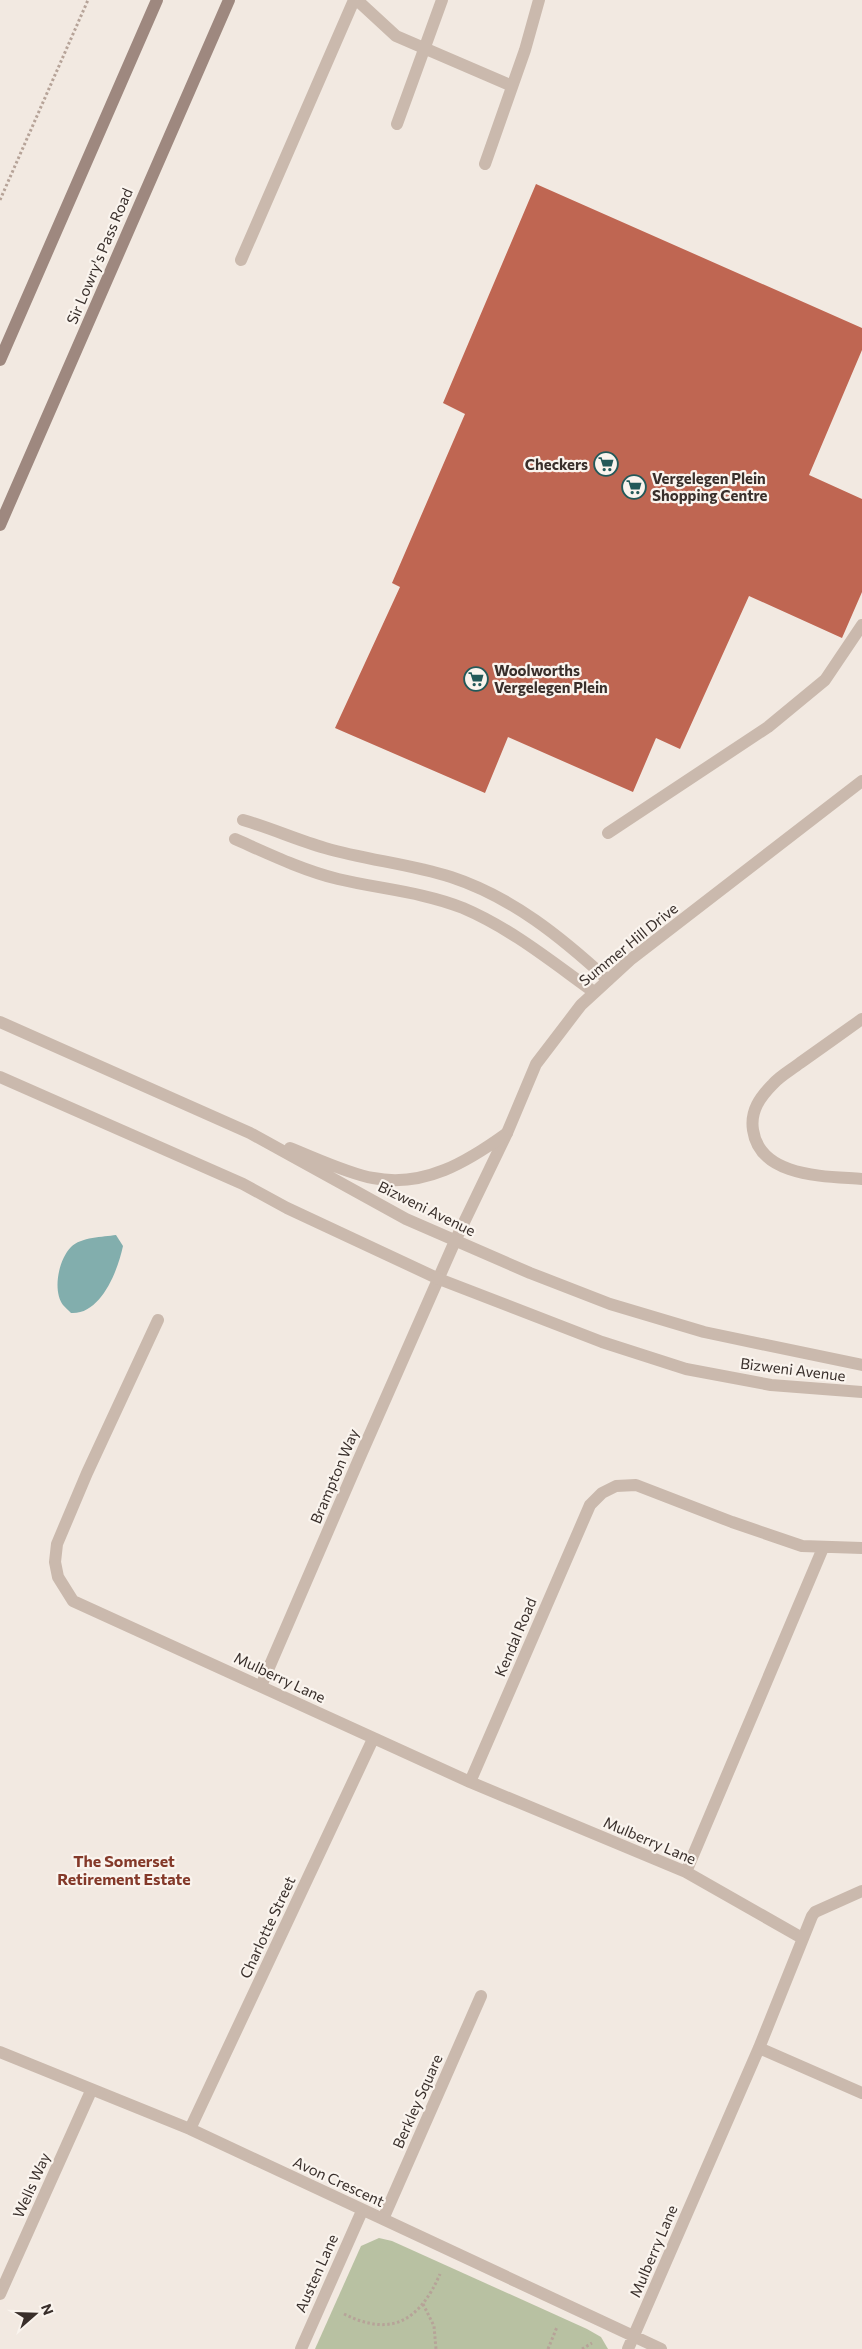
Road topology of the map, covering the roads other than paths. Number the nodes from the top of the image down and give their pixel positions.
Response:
1 (158, 0) edge
2 (229, 0) edge
3 (355, 0) edge
4 (442, 0) edge
5 (539, 0) edge
6 (423, 49) junction
7 (512, 86) junction
8 (398, 124) dead end
9 (484, 164) dead end
10 (241, 260) dead end
11 (0, 360) edge
12 (0, 525) edge
13 (862, 625) edge
14 (862, 781) edge
15 (243, 820) dead end
16 (608, 833) dead end
17 (235, 839) dead end
18 (608, 980) junction
19 (594, 992) junction
20 (862, 1019) edge
21 (0, 1022) edge
22 (0, 1077) edge
23 (250, 1133) junction
24 (507, 1134) junction
25 (862, 1179) edge
26 (455, 1241) junction
27 (439, 1279) junction
28 (158, 1320) dead end
29 (862, 1365) edge
30 (862, 1392) edge
31 (823, 1548) junction
32 (862, 1548) edge
33 (262, 1686) junction
34 (373, 1739) junction
35 (470, 1782) junction
36 (686, 1872) junction
37 (862, 1891) edge
38 (802, 1938) junction
39 (481, 1996) dead end
40 (759, 2048) junction
41 (0, 2052) edge
42 (91, 2091) junction
43 (862, 2093) edge
44 (190, 2129) junction
45 (362, 2211) junction
46 (383, 2219) junction
47 (0, 2294) edge
48 (634, 2336) junction
49 (301, 2349) edge
50 (628, 2349) edge
51 (661, 2349) edge

1 - 11 main road
2 - 12 main road, Sir Lowry's Pass Road
3 - 6 street
3 - 10 street
4 - 6 street
5 - 7 street
6 - 7 street
6 - 8 street
7 - 9 street
13 - 16 street
14 - 18 street, Summer Hill Drive
15 - 18 street
17 - 19 street
18 - 19 street, Summer Hill Drive
19 - 24 street, Summer Hill Drive
20 - 25 street
21 - 23 street, Bizweni Avenue
22 - 27 street, Bizweni Avenue
23 - 24 street
23 - 26 street, Bizweni Avenue
24 - 26 street, Summer Hill Drive
26 - 27 street, Brampton Way
26 - 29 street, Bizweni Avenue
27 - 30 street, Bizweni Avenue
27 - 33 street, Brampton Way
28 - 33 street, Mulberry Lane
31 - 32 street
31 - 35 street, Kendal Road
31 - 36 street
33 - 34 street, Mulberry Lane
34 - 35 street, Mulberry Lane
34 - 44 street, Charlotte Street
35 - 36 street, Mulberry Lane
36 - 38 street, Mulberry Lane
37 - 38 street
38 - 40 street, Mulberry Lane
39 - 46 street, Berkley Square
40 - 43 street
40 - 48 street, Mulberry Lane
41 - 42 street, Avon Crescent
42 - 44 street, Avon Crescent
42 - 47 street, Wells Way
44 - 45 street, Avon Crescent
45 - 46 street, Avon Crescent
45 - 49 street, Austen Lane
46 - 48 street, Avon Crescent
48 - 50 street, Mulberry Lane
48 - 51 street, Avon Crescent

